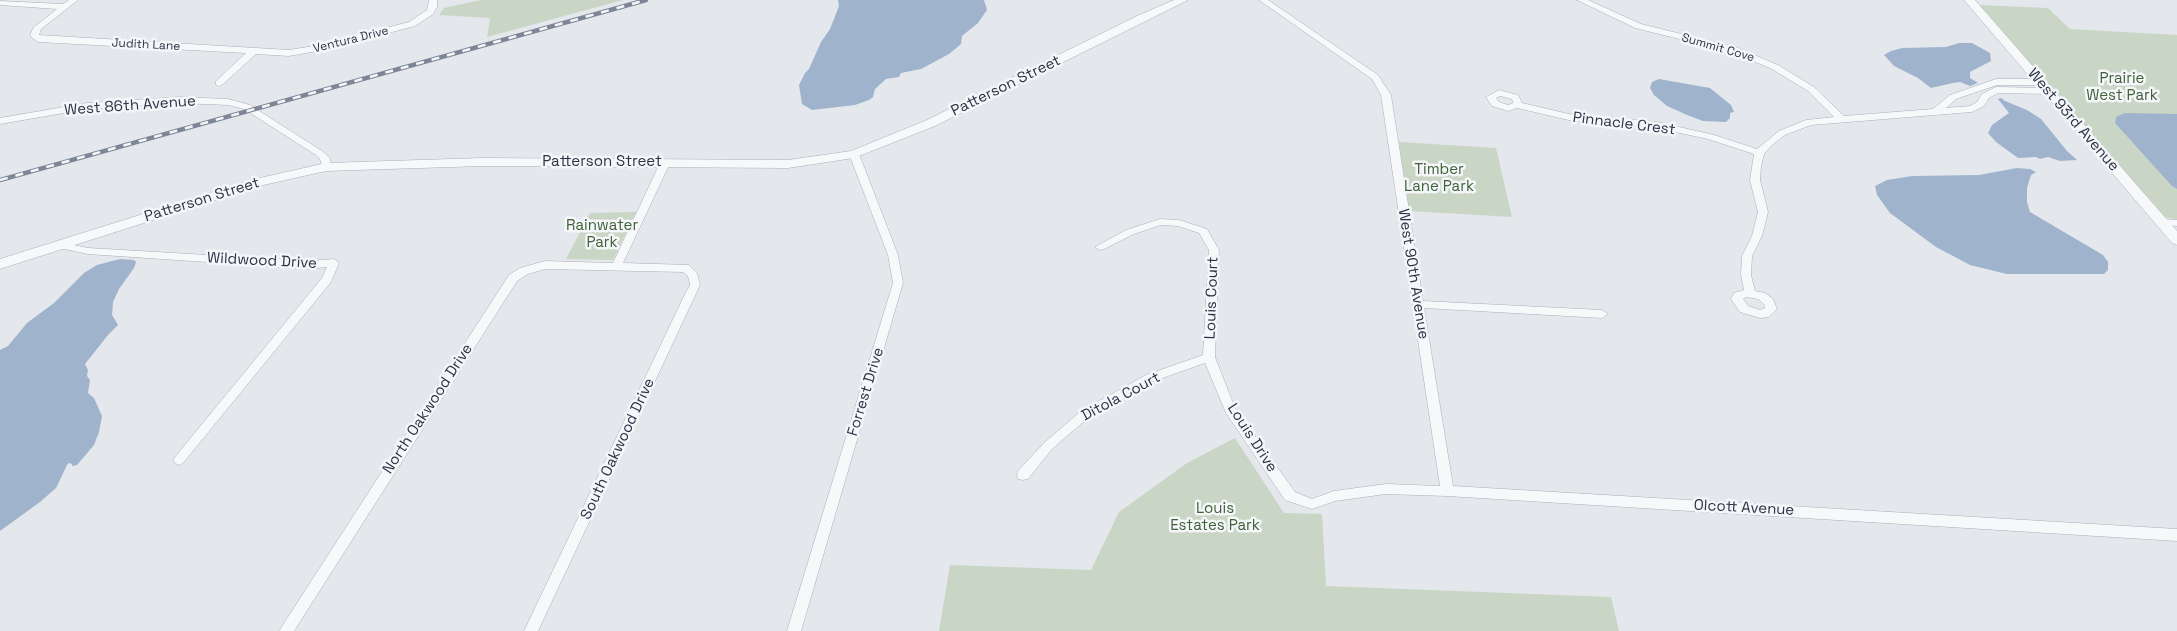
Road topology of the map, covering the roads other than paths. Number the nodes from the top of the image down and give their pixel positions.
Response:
1 (74, 0) edge
2 (433, 0) edge
3 (1183, 0) edge
4 (1263, 0) edge
5 (1581, 0) edge
6 (1970, 0) edge
7 (0, 3) edge
8 (65, 7) junction
9 (254, 51) junction
10 (219, 83) dead end
11 (2044, 86) junction
12 (1986, 90) junction
13 (1957, 96) junction
14 (1517, 105) dead end
15 (1979, 106) junction
16 (1936, 112) junction
17 (1841, 119) junction
18 (0, 121) edge
19 (1759, 153) junction
20 (854, 154) junction
21 (666, 162) junction
22 (326, 167) junction
23 (2162, 222) junction
24 (2177, 223) edge
25 (2177, 240) edge
26 (59, 245) junction
27 (1100, 247) dead end
28 (0, 264) edge
29 (617, 266) junction
30 (685, 268) joint
31 (1750, 293) dead end
32 (1418, 304) junction
33 (1602, 314) dead end
34 (1209, 357) junction
35 (179, 460) dead end
36 (1023, 474) dead end
37 (1447, 490) junction
38 (1312, 504) joint
39 (2177, 535) edge
40 (286, 631) edge
41 (531, 631) edge
42 (794, 631) edge

1 - 8 street
2 - 9 street, Ventura Drive
3 - 20 street, Patterson Street
4 - 32 street, West 90th Avenue
5 - 17 street, Summit Cove
6 - 11 street, West 93rd Avenue
7 - 8 street
8 - 9 street, Judith Lane
9 - 10 street
11 - 12 street
11 - 23 street, West 93rd Avenue
12 - 13 street
12 - 15 street
13 - 15 street
13 - 16 street
14 - 19 street, Pinnacle Crest
15 - 16 street
16 - 17 street
17 - 19 street
18 - 22 street, West 86th Avenue
19 - 31 street
20 - 21 street, Patterson Street
20 - 42 street, Forrest Drive
21 - 22 street, Patterson Street
21 - 29 street
22 - 26 street, Patterson Street
23 - 24 street
23 - 25 street, West 93rd Avenue
26 - 28 street, Patterson Street
26 - 35 street, Wildwood Drive
27 - 34 street, Louis Court
29 - 30 street, North Oakwood Drive
29 - 40 street, North Oakwood Drive
30 - 41 street, South Oakwood Drive
32 - 33 street
32 - 37 street, West 90th Avenue
34 - 36 street, Ditola Court
34 - 38 street, Louis Drive
37 - 38 street, Olcott Avenue
37 - 39 street, Olcott Avenue

